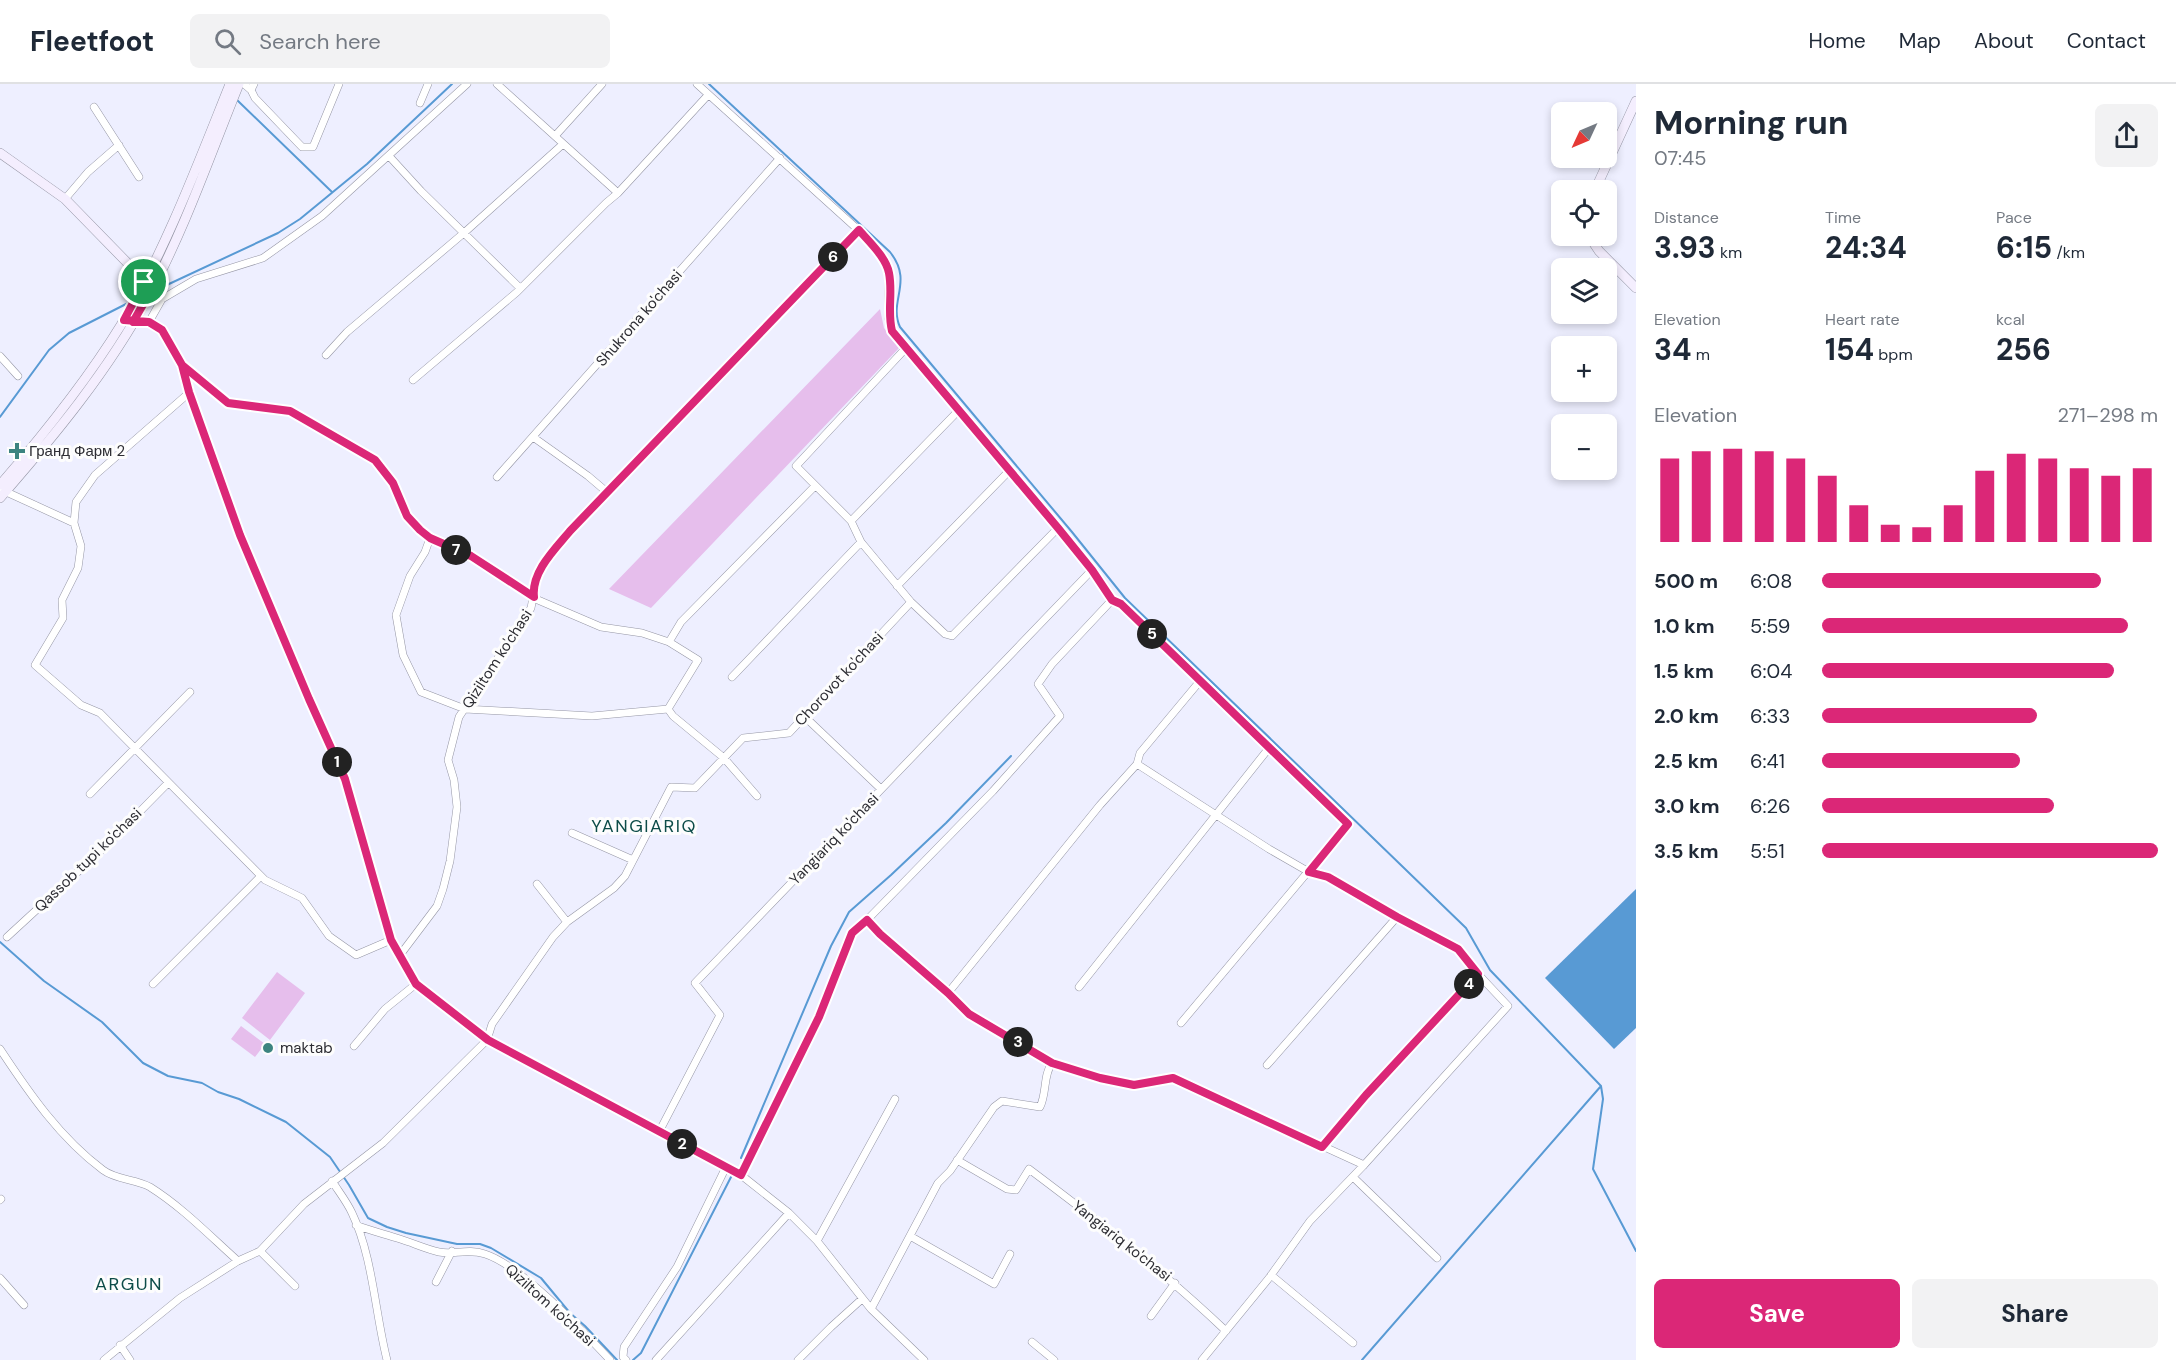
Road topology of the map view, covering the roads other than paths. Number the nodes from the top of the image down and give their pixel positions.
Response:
1 (230, 84) edge
2 (241, 84) edge
3 (339, 84) edge
4 (428, 84) edge
5 (467, 84) edge
6 (497, 84) edge
7 (602, 84) edge
8 (697, 84) edge
9 (253, 87) edge
10 (708, 95) junction
11 (1636, 101) edge
12 (420, 103) dead end
13 (94, 107) dead end
14 (225, 107) junction
15 (555, 136) junction
16 (563, 144) junction
17 (119, 145) junction
18 (0, 153) edge
19 (389, 156) junction
20 (780, 158) junction
21 (139, 177) dead end
22 (1600, 180) edge
23 (618, 193) junction
24 (65, 199) junction
25 (859, 230) junction
26 (465, 232) junction
27 (1596, 246) edge
28 (144, 282) junction
29 (153, 287) junction
30 (520, 288) junction
31 (1636, 288) edge
32 (128, 321) junction
33 (149, 322) junction
34 (906, 348) junction
35 (326, 355) dead end
36 (0, 356) edge
37 (182, 365) junction
38 (18, 376) dead end
39 (412, 380) dead end
40 (189, 392) junction
41 (959, 410) junction
42 (533, 437) junction
43 (1010, 470) junction
44 (497, 477) dead end
45 (815, 486) junction
46 (1, 491) edge
47 (608, 493) junction
48 (852, 521) junction
49 (74, 523) junction
50 (1058, 528) junction
51 (430, 538) junction
52 (861, 542) junction
53 (1092, 570) junction
54 (897, 586) junction
55 (534, 597) junction
56 (1112, 600) junction
57 (911, 602) junction
58 (669, 642) junction
59 (732, 677) dead end
60 (1200, 681) junction
61 (190, 692) dead end
62 (465, 709) junction
63 (668, 709) junction
64 (804, 716) junction
65 (134, 748) junction
66 (1269, 748) junction
67 (724, 758) junction
68 (1137, 764) junction
69 (168, 783) junction
70 (881, 789) junction
71 (90, 794) dead end
72 (757, 796) dead end
73 (1216, 813) junction
74 (572, 833) dead end
75 (633, 860) junction
76 (1309, 872) junction
77 (261, 876) junction
78 (537, 884) dead end
79 (1397, 917) junction
80 (867, 920) junction
81 (567, 922) junction
82 (7, 937) dead end
83 (391, 940) junction
84 (400, 955) junction
85 (1478, 974) junction
86 (153, 984) dead end
87 (416, 984) junction
88 (1079, 987) dead end
89 (948, 993) junction
90 (1181, 1023) dead end
91 (488, 1040) junction
92 (354, 1046) dead end
93 (0, 1049) edge
94 (1052, 1063) junction
95 (1267, 1065) dead end
96 (896, 1099) dead end
97 (659, 1132) junction
98 (1322, 1147) junction
99 (957, 1160) junction
100 (1364, 1165) junction
101 (726, 1167) junction
102 (741, 1175) junction
103 (1353, 1177) junction
104 (332, 1181) junction
105 (789, 1213) junction
106 (356, 1225) junction
107 (910, 1236) junction
108 (817, 1241) junction
109 (260, 1251) junction
110 (452, 1251) junction
111 (1010, 1254) dead end
112 (1437, 1258) dead end
113 (238, 1261) junction
114 (1271, 1275) junction
115 (0, 1278) edge
116 (436, 1282) dead end
117 (1175, 1283) junction
118 (295, 1286) dead end
119 (862, 1299) junction
120 (24, 1305) dead end
121 (871, 1309) junction
122 (1152, 1316) dead end
123 (1226, 1331) junction
124 (1032, 1342) dead end
125 (1353, 1343) dead end
126 (120, 1345) junction
127 (104, 1360) edge
128 (130, 1360) edge
129 (387, 1360) edge
130 (610, 1360) edge
131 (626, 1360) edge
132 (656, 1360) edge
133 (798, 1360) edge
134 (924, 1360) edge
135 (1054, 1360) edge
136 (1202, 1360) edge

1 - 14 main road
2 - 9 street
2 - 14 main road
3 - 9 street
4 - 12 street
5 - 19 street
6 - 15 street
7 - 15 street
8 - 10 street
10 - 20 street
10 - 23 street
11 - 22 main road
13 - 17 street
14 - 28 main road
14 - 29 main road
15 - 16 street
16 - 23 street
16 - 26 street
17 - 21 street
17 - 24 street
18 - 24 main road
19 - 26 street
19 - 33 street
20 - 25 street
20 - 42 street, Shukrona ko'chasi
23 - 30 street
24 - 28 main road
25 - 34 street
25 - 47 street, Qiziltom ko'chasi
26 - 30 street
26 - 35 street
27 - 31 main road
28 - 29 main road
28 - 32 main road
29 - 32 main road
30 - 39 street
32 - 33 street
32 - 46 main road
33 - 37 street
34 - 41 street
34 - 45 street
36 - 38 street
37 - 40 street
37 - 51 street
40 - 49 street
40 - 83 street
41 - 43 street
41 - 48 street
42 - 44 street, Shukrona ko'chasi
42 - 47 street
43 - 50 street
43 - 54 street
45 - 48 street
45 - 58 street
46 - 49 street
47 - 55 street, Qiziltom ko'chasi
48 - 52 street
49 - 65 street
50 - 53 street
50 - 57 street
51 - 55 street
51 - 62 street
52 - 54 street
52 - 59 street
53 - 56 street
53 - 70 street, Yangiariq ko'chasi
54 - 57 street
55 - 58 street
55 - 62 street, Qiziltom ko'chasi
56 - 60 street
56 - 80 street
57 - 64 street, Chorovot ko'chasi
58 - 63 street
60 - 66 street
60 - 68 street
61 - 65 street
62 - 63 street
62 - 84 street, Qiziltom ko'chasi
63 - 67 street
64 - 67 street, Chorovot ko'chasi
64 - 70 street
65 - 69 street
65 - 71 street
66 - 73 street
66 - 76 street
67 - 72 street
67 - 75 street, Chorovot ko'chasi
68 - 73 street
68 - 89 street
69 - 77 street
69 - 82 street, Qassob tupi ko'chasi
70 - 97 street, Yangiariq ko'chasi
73 - 76 street
73 - 88 street
74 - 75 street
75 - 81 street
76 - 79 street
76 - 90 street
77 - 83 street
77 - 86 street
78 - 81 street
79 - 85 street
79 - 95 street
80 - 89 street
80 - 102 street
81 - 91 street
83 - 84 street
84 - 87 street
85 - 98 street
85 - 100 street
87 - 91 street
87 - 92 street
89 - 94 street
91 - 97 street
91 - 104 street
93 - 113 street
94 - 98 street
94 - 99 street
96 - 108 street
97 - 101 street
98 - 100 street
99 - 107 street
99 - 117 street, Yangiariq ko'chasi
100 - 103 street
101 - 102 street
101 - 131 street
102 - 105 street
103 - 112 street
103 - 114 street
104 - 106 street
104 - 109 street
105 - 108 street
105 - 132 street
106 - 110 street, Qiziltom ko'chasi
106 - 129 street
107 - 111 street
107 - 121 street
108 - 119 street
109 - 113 street
109 - 118 street
110 - 116 street
110 - 130 street, Qiziltom ko'chasi
113 - 126 street
114 - 123 street
114 - 125 street
115 - 120 street
117 - 122 street
117 - 123 street, Yangiariq ko'chasi
119 - 121 street
119 - 133 street
121 - 134 street
123 - 136 street
124 - 135 street
126 - 127 street
126 - 128 street

